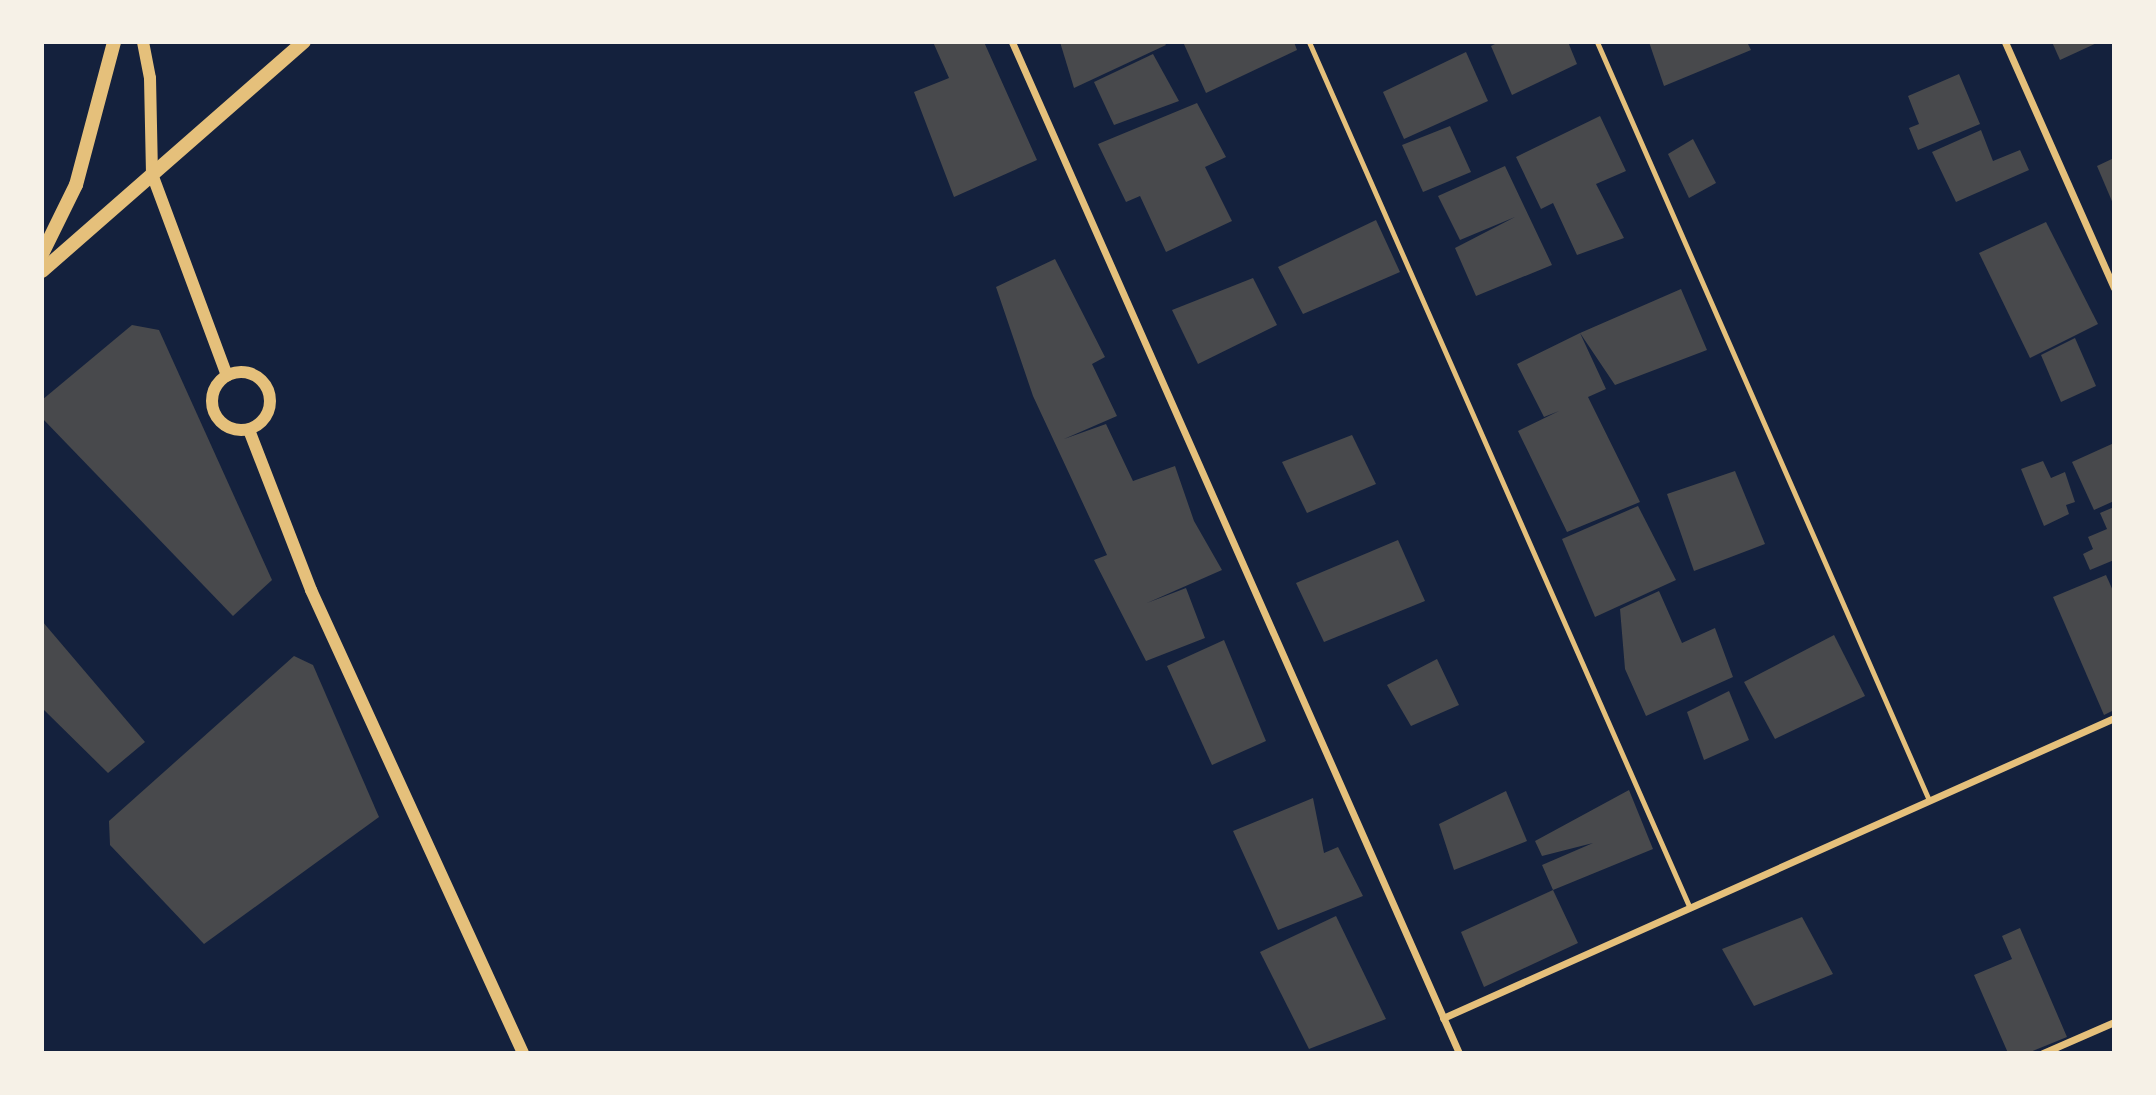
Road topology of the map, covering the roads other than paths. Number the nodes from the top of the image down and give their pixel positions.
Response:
1 (114, 42) edge
2 (142, 42) edge
3 (304, 42) edge
4 (1012, 42) edge
5 (1309, 42) edge
6 (1597, 42) edge
7 (2005, 42) edge
8 (152, 174) junction
9 (42, 254) edge
10 (42, 271) edge
11 (2114, 288) edge
12 (227, 376) junction
13 (249, 430) junction
14 (2114, 718) edge
15 (1929, 800) junction
16 (1689, 906) junction
17 (1443, 1018) junction
18 (2114, 1022) edge
19 (523, 1053) edge
20 (1459, 1053) edge
21 (2043, 1053) edge

1 - 9 main road
2 - 8 street
3 - 8 main road
4 - 17 street
5 - 16 lane
6 - 15 lane
7 - 11 street
8 - 10 main road
8 - 12 street
12 - 13 street
12 - 13 street
13 - 19 street
14 - 15 street
15 - 16 street
16 - 17 street
17 - 20 street
18 - 21 street

